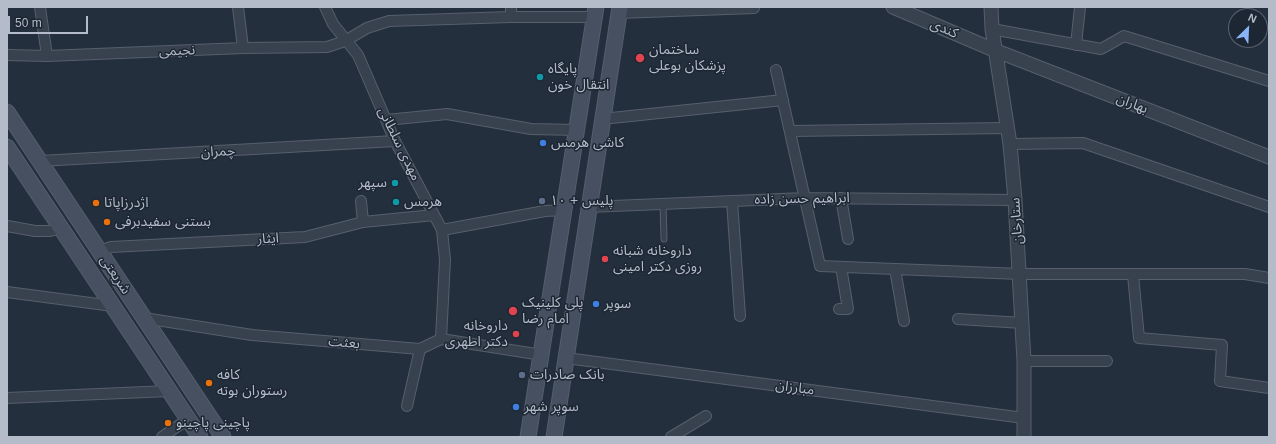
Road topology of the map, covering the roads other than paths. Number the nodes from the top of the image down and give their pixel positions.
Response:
1 (40, 7) edge
2 (238, 7) edge
3 (324, 7) edge
4 (894, 7) edge
5 (991, 7) edge
6 (1080, 7) edge
7 (754, 8) edge
8 (619, 10) edge
9 (511, 12) edge
10 (596, 12) edge
11 (992, 29) junction
12 (345, 41) junction
13 (1076, 45) junction
14 (243, 48) junction
15 (994, 50) junction
16 (7, 55) edge
17 (47, 56) junction
18 (776, 70) dead end
19 (1269, 81) edge
20 (783, 100) junction
21 (7, 112) edge
22 (602, 119) junction
23 (386, 120) junction
24 (1007, 128) junction
25 (576, 130) junction
26 (790, 131) junction
27 (395, 141) junction
28 (1010, 144) junction
29 (7, 148) edge
30 (1269, 157) edge
31 (40, 161) junction
32 (805, 198) junction
33 (841, 198) junction
34 (1016, 200) junction
35 (361, 201) dead end
36 (732, 202) junction
37 (663, 204) junction
38 (1269, 206) edge
39 (589, 207) junction
40 (564, 210) junction
41 (434, 215) junction
42 (363, 222) junction
43 (7, 226) edge
44 (61, 228) junction
45 (442, 230) junction
46 (848, 238) dead end
47 (664, 240) dead end
48 (100, 251) junction
49 (841, 267) junction
50 (895, 269) junction
51 (1020, 274) junction
52 (1134, 275) junction
53 (1269, 278) edge
54 (7, 292) edge
55 (113, 306) junction
56 (839, 310) dead end
57 (740, 316) dead end
58 (144, 318) junction
59 (958, 319) dead end
60 (904, 321) dead end
61 (1023, 323) junction
62 (441, 339) junction
63 (420, 350) junction
64 (542, 356) junction
65 (566, 358) junction
66 (1024, 361) junction
67 (1107, 361) dead end
68 (1269, 388) edge
69 (169, 391) junction
70 (7, 398) edge
71 (407, 406) dead end
72 (706, 416) dead end
73 (1024, 418) junction
74 (188, 420) junction
75 (162, 437) edge
76 (200, 437) edge
77 (223, 437) edge
78 (528, 437) edge
79 (554, 437) edge
80 (671, 437) edge
81 (1024, 437) edge

1 - 17 street
2 - 14 street
3 - 12 street, مهدی سلطانی
4 - 15 street, کندی
5 - 11 street, ستارخان
6 - 13 street
7 - 8 street
8 - 22 main road
9 - 10 street, نجیمی
9 - 12 street, نجیمی
10 - 25 main road
11 - 13 street
11 - 15 street, ستارخان
12 - 14 street, نجیمی
12 - 23 street, مهدی سلطانی
13 - 19 street
14 - 17 street, نجیمی
15 - 24 street, ستارخان
15 - 30 street, بهاران
16 - 17 street, نجیمی
18 - 20 street
20 - 22 street
20 - 26 street
21 - 31 main road, شریعتی
22 - 39 main road
23 - 25 street
23 - 27 street, مهدی سلطانی
24 - 26 street
24 - 28 street, ستارخان
25 - 40 main road
26 - 32 street
27 - 31 street, چمران
27 - 41 street, مهدی سلطانی
28 - 34 street, ستارخان
28 - 38 street
29 - 44 main road, شریعتی
31 - 48 main road, شریعتی
32 - 33 street, ابراهیم حسن زاده
32 - 36 street, ابراهیم حسن زاده
32 - 49 street
33 - 34 street, ابراهیم حسن زاده
33 - 46 street
34 - 51 street, ستارخان
35 - 42 street
36 - 37 street, ابراهیم حسن زاده
36 - 57 street
37 - 39 street, ابراهیم حسن زاده
37 - 47 lane
39 - 65 main road
40 - 45 street
40 - 64 main road
41 - 42 street, ایثار
41 - 45 street, مهدی سلطانی
42 - 48 street, ایثار
43 - 44 street
44 - 55 main road, شریعتی
45 - 62 street, مهدی سلطانی
48 - 58 main road, شریعتی
49 - 50 street
49 - 56 street
50 - 51 street
50 - 60 street
51 - 52 street
51 - 61 street, ستارخان
52 - 53 street
52 - 68 street
54 - 55 street
55 - 69 main road, شریعتی
58 - 63 street, بعثت
58 - 77 main road, شریعتی
59 - 61 street
61 - 66 street, ستارخان
62 - 63 street
62 - 64 street
63 - 71 street
64 - 78 main road
65 - 73 street, مبارزان
65 - 79 main road
66 - 67 street
66 - 73 street, ستارخان
69 - 70 street
69 - 74 main road, شریعتی
72 - 80 street
73 - 81 street, ستارخان
74 - 75 street
74 - 76 main road, شریعتی

